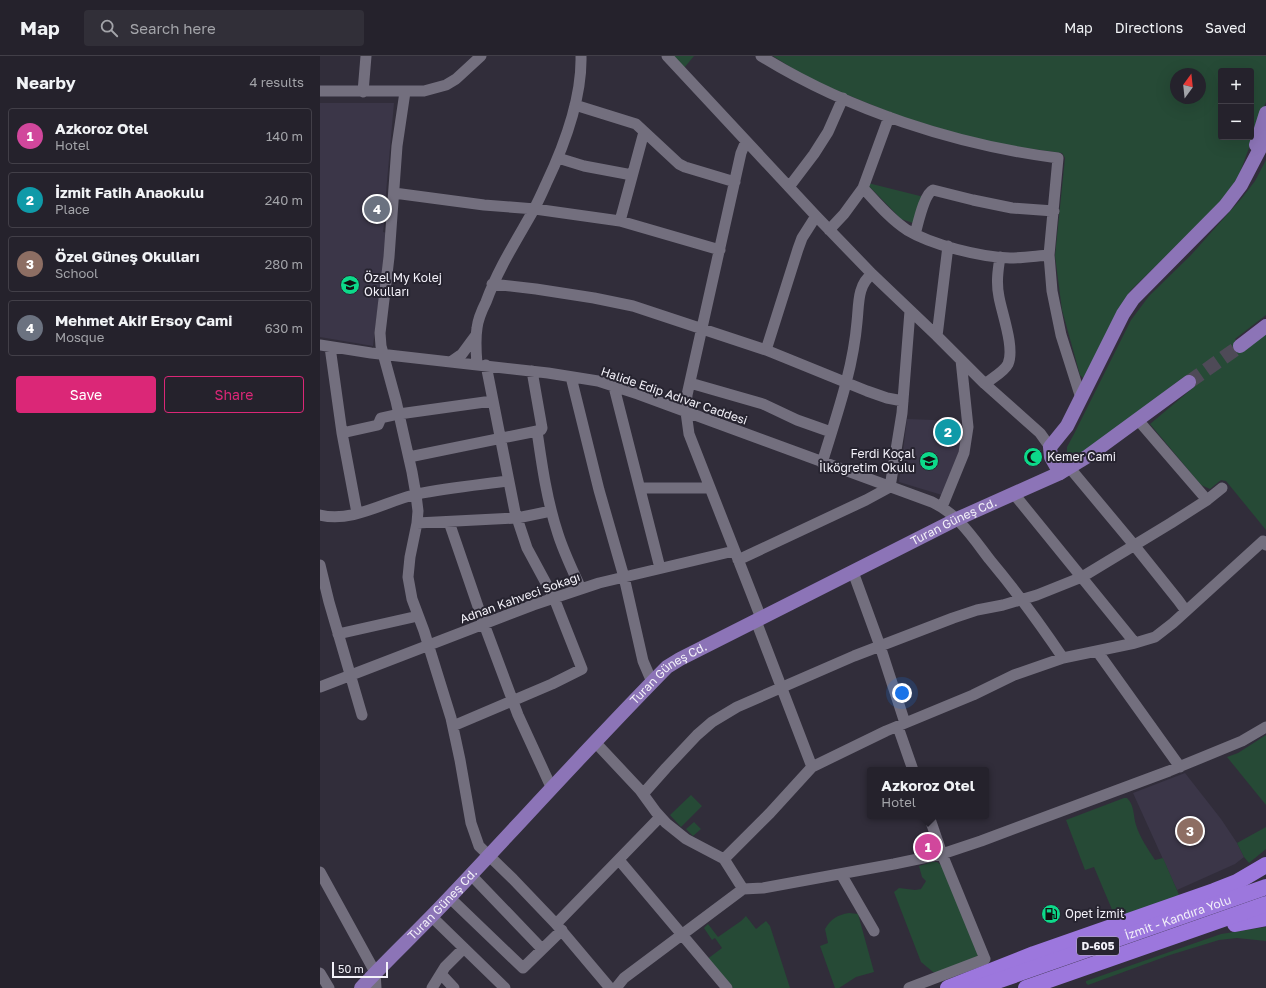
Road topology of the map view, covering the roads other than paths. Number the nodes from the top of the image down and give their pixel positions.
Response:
1 (366, 56) edge
2 (481, 56) edge
3 (581, 56) edge
4 (668, 56) edge
5 (764, 57) edge
6 (320, 91) edge
7 (363, 92) junction
8 (405, 92) junction
9 (843, 98) junction
10 (575, 105) junction
11 (1266, 113) edge
12 (889, 117) junction
13 (644, 132) junction
14 (1266, 137) edge
15 (746, 141) junction
16 (558, 158) junction
17 (1250, 167) junction
18 (632, 175) junction
19 (735, 182) junction
20 (789, 187) junction
21 (863, 188) junction
22 (394, 193) junction
23 (534, 209) junction
24 (1054, 211) junction
25 (816, 216) junction
26 (620, 221) junction
27 (829, 230) junction
28 (915, 234) junction
29 (948, 246) junction
30 (720, 250) junction
31 (1049, 255) junction
32 (1000, 257) junction
33 (872, 274) junction
34 (492, 284) junction
35 (910, 311) junction
36 (1266, 326) edge
37 (702, 329) junction
38 (476, 334) junction
39 (937, 336) junction
40 (325, 346) edge
41 (1240, 346) tunnel mouth
42 (766, 350) junction
43 (384, 354) junction
44 (962, 360) junction
45 (452, 361) junction
46 (482, 365) junction
47 (532, 371) junction
48 (571, 377) junction
49 (1190, 382) tunnel mouth
50 (690, 383) junction
51 (846, 383) junction
52 (985, 384) junction
53 (614, 387) junction
54 (1081, 398) junction
55 (492, 401) junction
56 (903, 401) junction
57 (686, 412) junction
58 (399, 414) junction
59 (1138, 420) junction
60 (537, 431) junction
61 (831, 432) junction
62 (342, 433) junction
63 (500, 438) junction
64 (1050, 448) junction
65 (409, 457) junction
66 (822, 463) junction
67 (1064, 470) junction
68 (508, 481) junction
69 (890, 487) junction
70 (640, 488) junction
71 (710, 488) junction
72 (1222, 488) dead end
73 (1014, 494) junction
74 (416, 495) junction
75 (1207, 500) junction
76 (942, 507) junction
77 (552, 511) junction
78 (357, 513) junction
79 (320, 515) edge
80 (517, 518) junction
81 (957, 519) junction
82 (449, 522) junction
83 (417, 523) junction
84 (1134, 545) junction
85 (1266, 545) edge
86 (736, 556) junction
87 (320, 567) edge
88 (660, 568) junction
89 (853, 572) junction
90 (624, 577) junction
91 (1082, 577) junction
92 (581, 589) junction
93 (554, 598) junction
94 (1022, 599) junction
95 (1186, 611) junction
96 (418, 616) junction
97 (758, 620) junction
98 (484, 624) junction
99 (338, 634) junction
100 (1135, 644) junction
101 (429, 646) junction
102 (880, 646) junction
103 (1097, 651) junction
104 (1063, 658) junction
105 (350, 675) junction
106 (652, 682) junction
107 (320, 687) edge
108 (782, 688) junction
109 (513, 701) junction
110 (362, 715) dead end
111 (901, 725) junction
112 (453, 726) junction
113 (1266, 727) edge
114 (595, 742) junction
115 (812, 767) junction
116 (912, 767) edge
117 (1180, 767) junction
118 (552, 789) junction
119 (643, 794) junction
120 (660, 817) junction
121 (930, 819) edge
122 (942, 854) junction
123 (488, 856) junction
124 (724, 859) junction
125 (619, 860) junction
126 (1266, 865) edge
127 (320, 872) edge
128 (841, 874) junction
129 (471, 875) junction
130 (1266, 887) edge
131 (743, 889) junction
132 (450, 898) junction
133 (1266, 904) edge
134 (432, 917) junction
135 (1266, 918) edge
136 (559, 927) junction
137 (874, 931) dead end
138 (681, 935) junction
139 (464, 948) junction
140 (542, 949) junction
141 (1125, 953) junction
142 (375, 972) junction
143 (320, 973) edge
144 (441, 974) junction
145 (329, 988) edge
146 (361, 988) edge
147 (376, 988) edge
148 (432, 988) edge
149 (454, 988) edge
150 (505, 988) edge
151 (610, 988) edge
152 (616, 988) edge
153 (727, 988) edge
154 (909, 988) edge
155 (948, 988) edge
156 (977, 988) edge
157 (1026, 988) edge

1 - 7 street
2 - 8 street
3 - 10 street
4 - 15 street
5 - 9 street
6 - 7 street
7 - 8 street
8 - 22 street
9 - 12 street
9 - 20 street
10 - 13 street
10 - 16 street
11 - 17 main road
12 - 21 street
12 - 24 street
13 - 18 street
13 - 19 street
14 - 17 main road
15 - 19 street
15 - 20 street
16 - 18 street
16 - 23 street
17 - 54 main road
18 - 26 street
19 - 30 street
20 - 25 street
21 - 27 street
21 - 28 street
22 - 23 street
22 - 43 street
23 - 26 street
23 - 34 street
24 - 28 street
24 - 31 street
25 - 27 street
25 - 42 street
26 - 30 street
27 - 33 street
28 - 29 street
29 - 32 street
29 - 39 street
30 - 37 street
31 - 32 street
31 - 54 street
32 - 52 street
33 - 35 street
33 - 51 street
34 - 37 street
34 - 38 street
35 - 39 street
35 - 56 street
36 - 41 main road
37 - 42 street
37 - 50 street
38 - 45 street
38 - 46 street
39 - 44 street
40 - 43 street, Halide Edip Adıvar Caddesi
40 - 62 street
42 - 51 street
43 - 45 street, Halide Edip Adıvar Caddesi
43 - 58 street
44 - 52 street
44 - 76 street
45 - 46 street, Halide Edip Adıvar Caddesi
46 - 47 street, Halide Edip Adıvar Caddesi
46 - 55 street
47 - 48 street, Halide Edip Adıvar Caddesi
47 - 60 street
48 - 53 street, Halide Edip Adıvar Caddesi
48 - 90 street
49 - 59 main road, Turan Güneş Cd.
50 - 57 street
50 - 61 street
51 - 56 street
51 - 61 street
52 - 64 street
53 - 57 street, Halide Edip Adıvar Caddesi
53 - 70 street
54 - 64 main road
55 - 58 street
55 - 63 street
56 - 69 street
57 - 66 street, Halide Edip Adıvar Caddesi
57 - 71 street
58 - 62 street
58 - 65 street
59 - 67 main road, Turan Güneş Cd.
59 - 75 street
60 - 63 street
60 - 77 street
61 - 66 street
62 - 78 street
63 - 65 street
63 - 68 street
64 - 67 main road
65 - 74 street
66 - 69 street, Halide Edip Adıvar Caddesi
67 - 73 main road, Turan Güneş Cd.
67 - 84 street
68 - 74 street
68 - 80 street
69 - 76 street, Halide Edip Adıvar Caddesi
69 - 86 street, Adnan Kahveci Sokağı
70 - 71 street
70 - 88 street
71 - 86 street
72 - 75 street
73 - 81 main road, Turan Güneş Cd.
73 - 91 street
74 - 78 street
74 - 83 street
75 - 84 street
76 - 81 street, Halide Edip Adıvar Caddesi
77 - 80 street
77 - 92 street
78 - 79 street
80 - 82 street
80 - 93 street
81 - 89 main road, Turan Güneş Cd.
81 - 94 street, Halide Edip Adıvar Caddesi
82 - 83 street
82 - 98 street
83 - 96 street
84 - 91 street
84 - 95 street
85 - 95 street
86 - 88 street, Adnan Kahveci Sokağı
86 - 97 street
87 - 99 street
88 - 90 street, Adnan Kahveci Sokağı
89 - 97 main road, Turan Güneş Cd.
89 - 102 street
90 - 92 street, Adnan Kahveci Sokağı
90 - 106 street
91 - 94 street
91 - 100 street
92 - 93 street, Adnan Kahveci Sokağı
93 - 98 street, Adnan Kahveci Sokağı
93 - 109 street
94 - 102 street
94 - 104 street, Halide Edip Adıvar Caddesi
95 - 100 street
96 - 99 street
96 - 101 street
97 - 106 main road, Turan Güneş Cd.
97 - 108 street
98 - 101 street, Adnan Kahveci Sokağı
98 - 109 street
99 - 105 street
100 - 103 street
101 - 105 street, Adnan Kahveci Sokağı
101 - 112 street
102 - 108 street
102 - 111 street
103 - 104 street
103 - 117 street
104 - 111 street
105 - 107 street, Adnan Kahveci Sokağı
105 - 110 street
106 - 114 main road, Turan Güneş Cd.
108 - 115 street
108 - 119 street
109 - 112 street
109 - 118 street
111 - 115 street
111 - 116 street
112 - 123 street
113 - 117 street
114 - 118 main road, Turan Güneş Cd.
114 - 119 street
115 - 124 street
117 - 122 street
118 - 123 main road, Turan Güneş Cd.
119 - 120 street
120 - 124 street
120 - 125 street
121 - 122 street
122 - 128 street
122 - 154 street
123 - 129 main road, Turan Güneş Cd.
123 - 136 street
124 - 131 street
125 - 136 street
125 - 138 street
126 - 155 highway
127 - 142 street
128 - 131 street
128 - 137 street
129 - 132 main road, Turan Güneş Cd.
129 - 140 street
130 - 156 highway, İzmit - Kandıra Yolu / D-605
131 - 138 street
132 - 134 main road, Turan Güneş Cd.
132 - 140 street
133 - 141 highway, İzmit - Kandıra Yolu / D-605
134 - 139 street
134 - 142 main road, Turan Güneş Cd.
135 - 141 highway
136 - 140 street
136 - 151 street
138 - 152 street
138 - 153 street
139 - 144 street
139 - 150 street
141 - 157 highway, İzmit - Kandıra Yolu / D-605
142 - 146 main road, Turan Güneş Cd.
142 - 147 street
143 - 145 street
144 - 148 street
144 - 149 street

